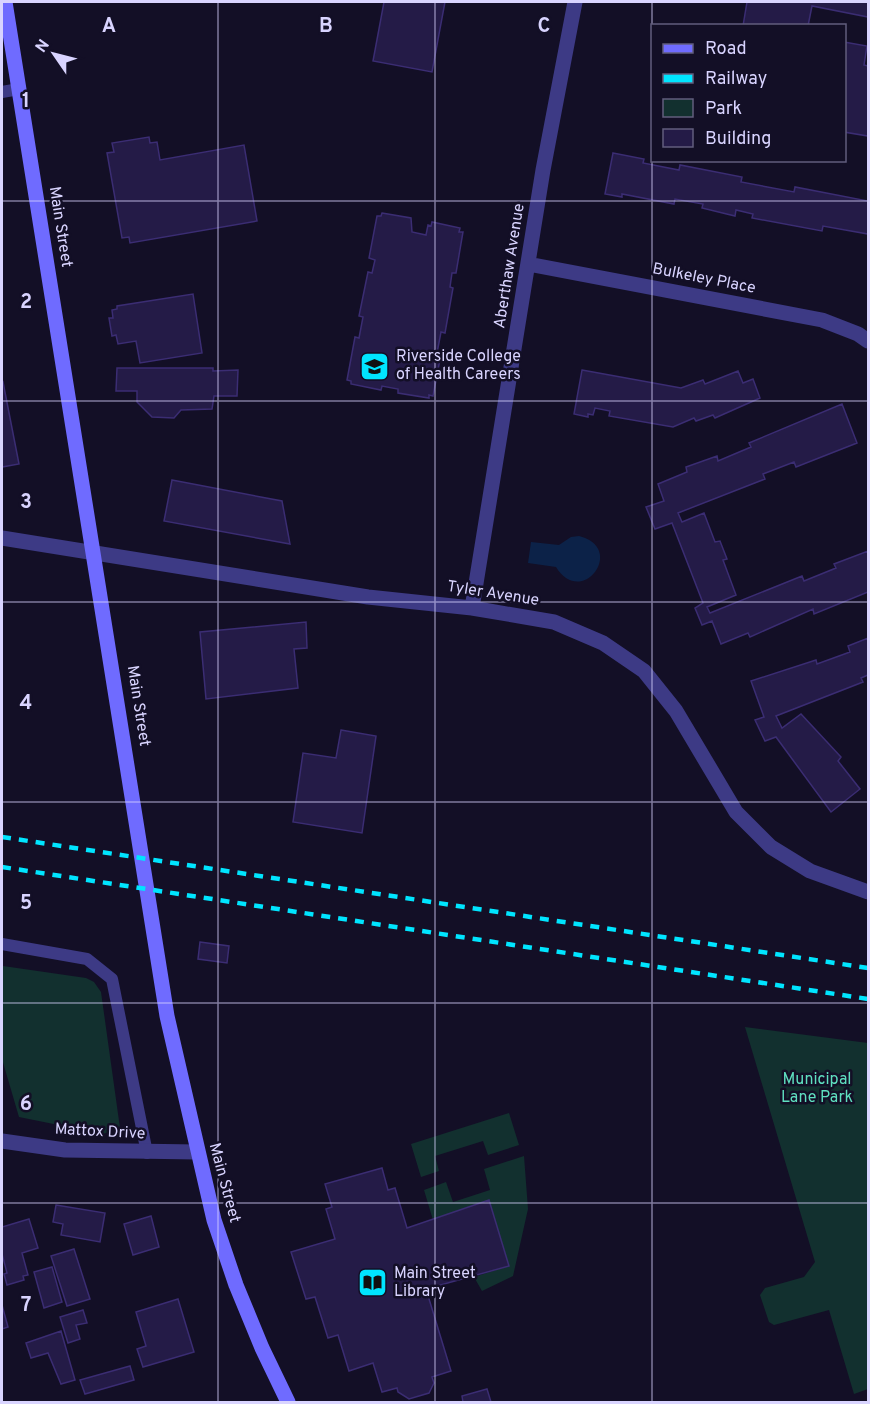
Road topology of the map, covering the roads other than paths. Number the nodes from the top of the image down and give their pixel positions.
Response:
1 (5, 2) edge
2 (575, 2) edge
3 (5, 30) edge
4 (19, 89) junction
5 (2, 92) edge
6 (528, 264) junction
7 (868, 341) edge
8 (2, 538) edge
9 (94, 551) junction
10 (472, 608) junction
11 (868, 892) edge
12 (2, 944) edge
13 (2, 1141) edge
14 (197, 1152) junction
15 (147, 1153) junction
16 (288, 1402) edge

1 - 3 main road, Main Street
2 - 6 street, Aberthaw Avenue
3 - 4 main road, Main Street
4 - 5 lane
4 - 9 main road, Main Street
6 - 7 street, Bulkeley Place
6 - 10 street, Aberthaw Avenue
8 - 9 street, Tyler Avenue
9 - 10 street, Tyler Avenue
9 - 14 main road, Main Street
10 - 11 street, Tyler Avenue
12 - 15 lane
13 - 15 street, Mattox Drive
14 - 15 street, Mattox Drive
14 - 16 main road, Main Street

